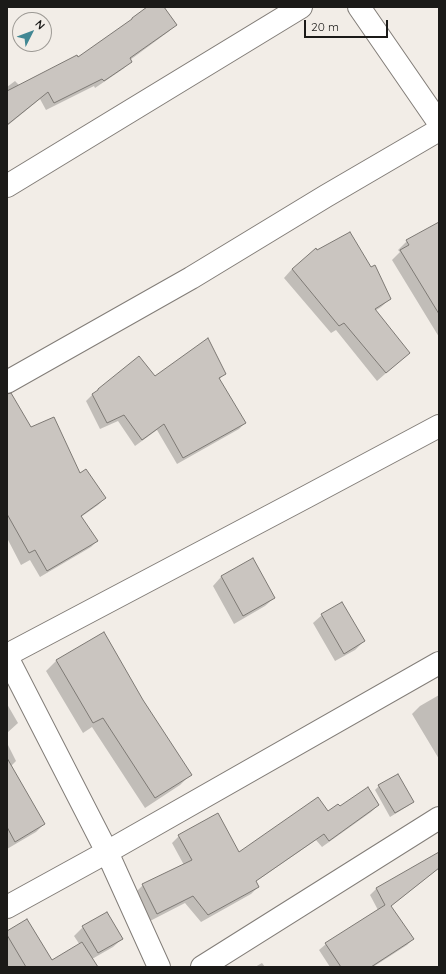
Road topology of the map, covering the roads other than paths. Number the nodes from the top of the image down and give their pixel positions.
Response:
1 (301, 7) edge
2 (359, 7) edge
3 (439, 123) edge
4 (439, 130) edge
5 (7, 186) edge
6 (7, 382) edge
7 (439, 426) edge
8 (7, 656) edge
9 (439, 664) edge
10 (439, 818) edge
11 (107, 852) junction
12 (7, 907) edge
13 (159, 967) edge
14 (202, 967) edge

1 - 5 street
2 - 3 street
4 - 6 street
7 - 8 street
8 - 11 street
9 - 11 street
10 - 14 street
11 - 12 street
11 - 13 street

